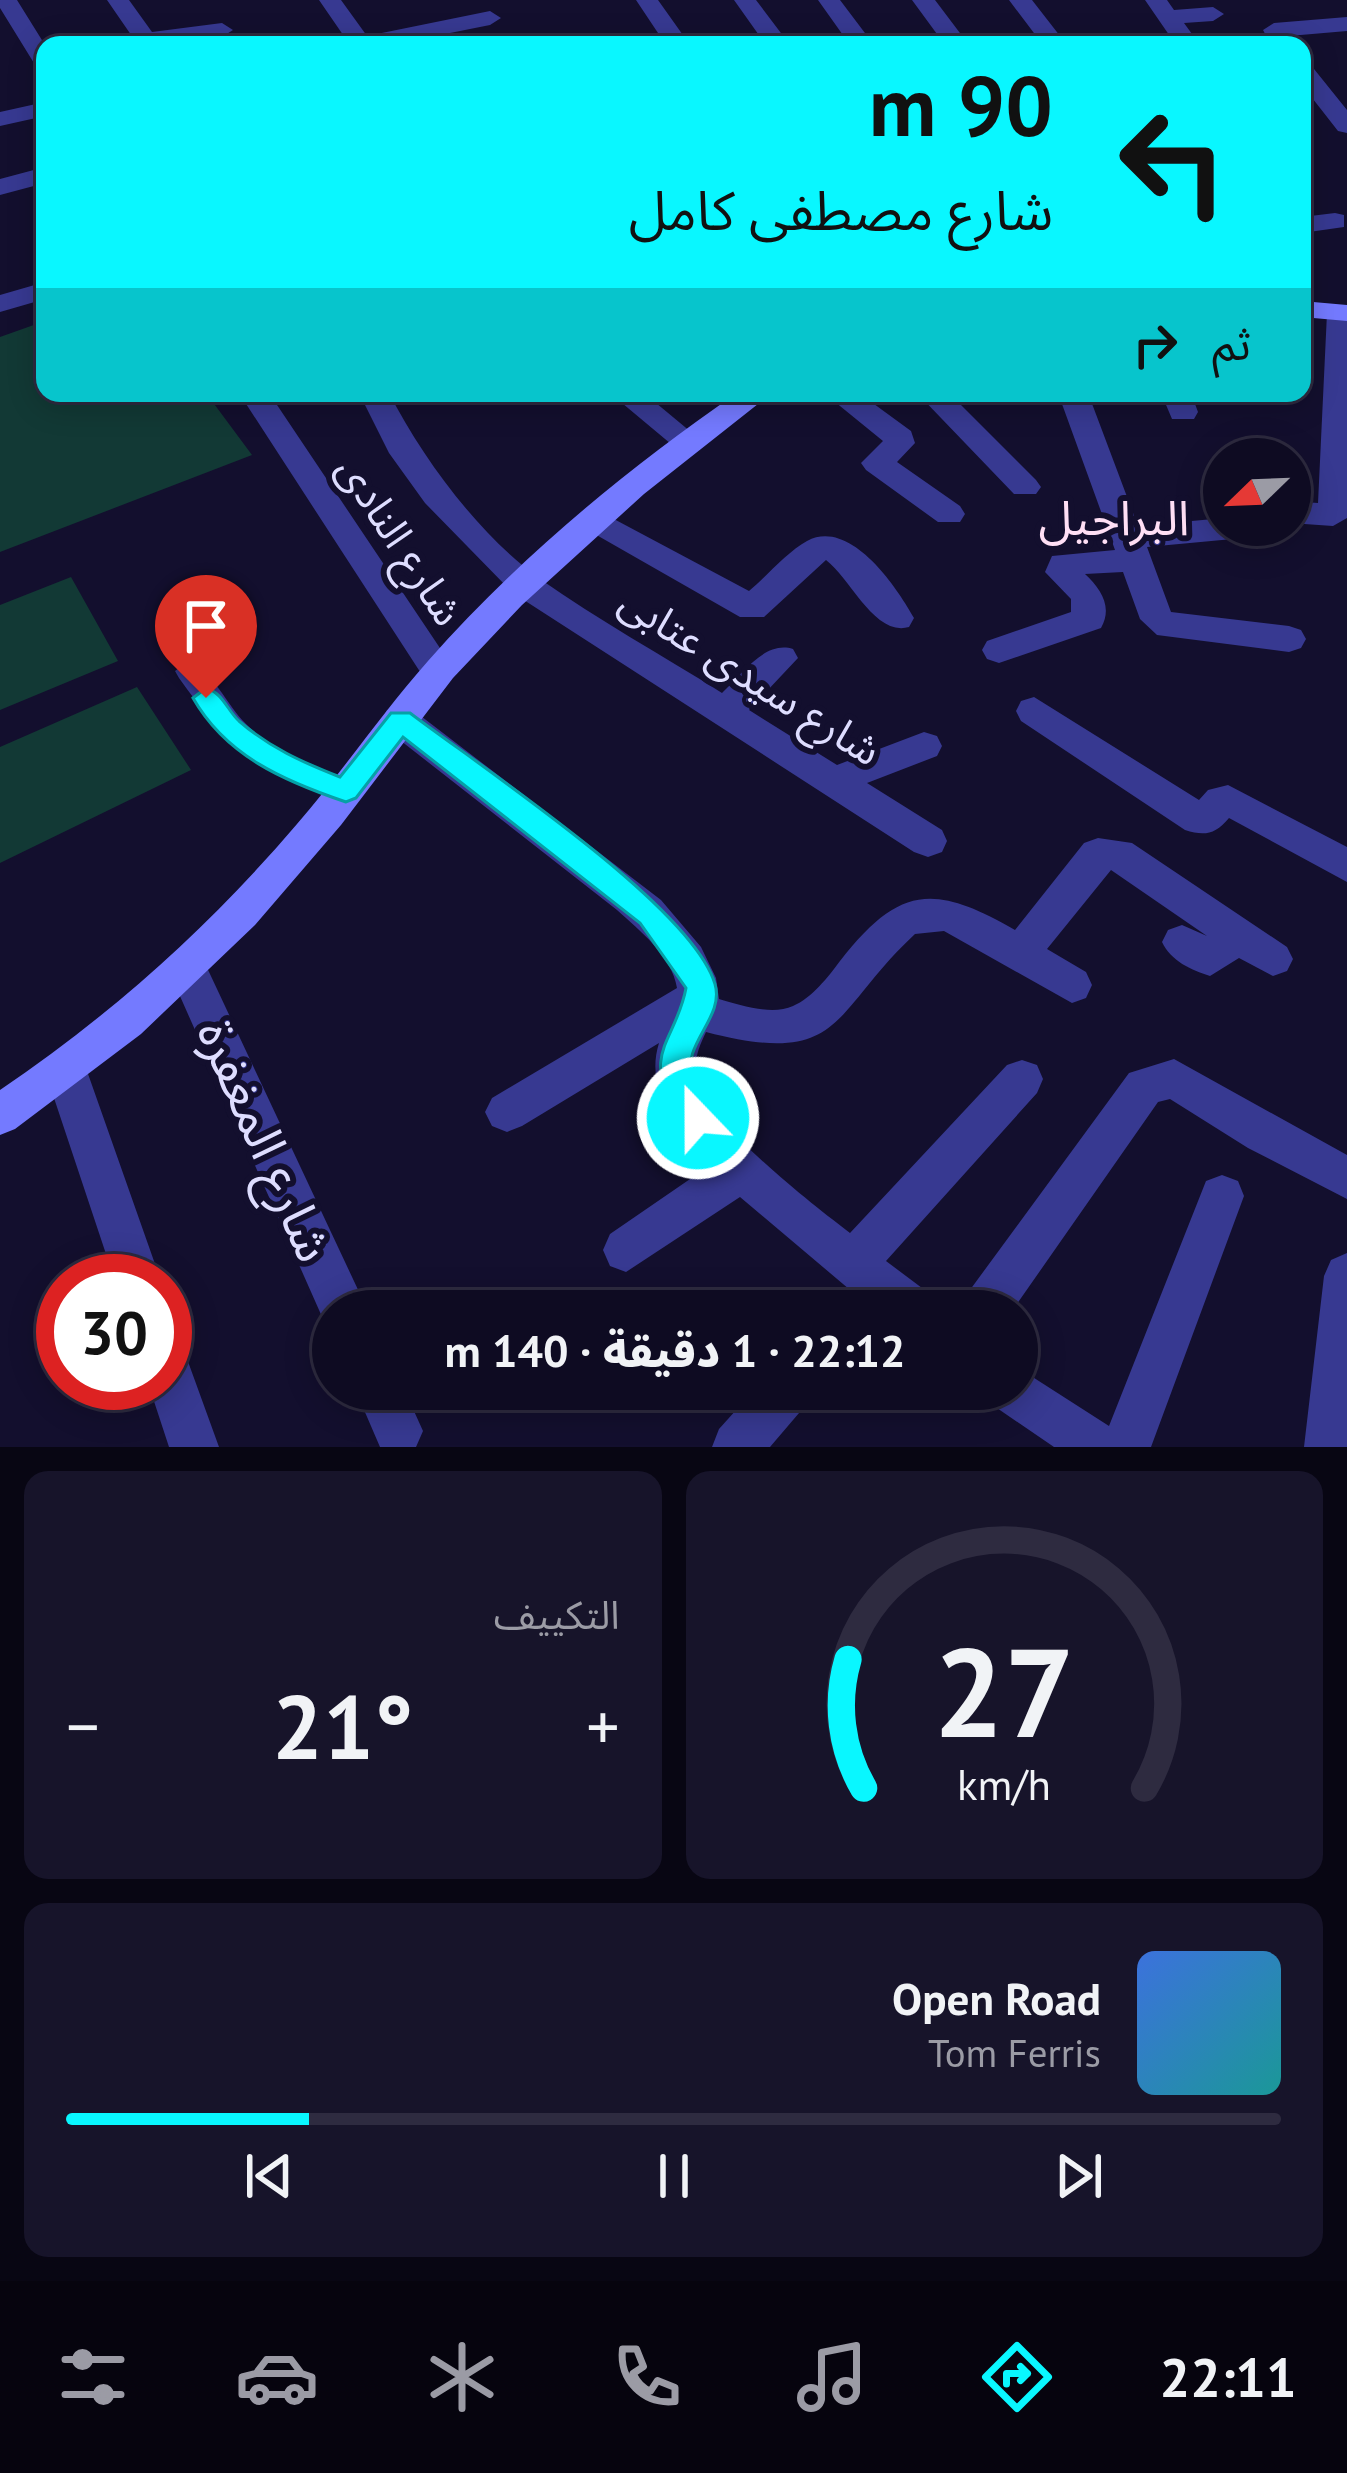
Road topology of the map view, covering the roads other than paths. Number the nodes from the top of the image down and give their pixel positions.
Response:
1 (7, 0) edge
2 (118, 0) edge
3 (203, 0) edge
4 (330, 0) edge
5 (647, 0) edge
6 (745, 0) edge
7 (829, 0) edge
8 (922, 0) edge
9 (1020, 0) edge
10 (1162, 8) edge
11 (483, 9) edge
12 (1213, 14) dead end
13 (1347, 24) edge
14 (143, 36) edge
15 (226, 36) edge
16 (356, 36) edge
17 (392, 36) edge
18 (502, 36) edge
19 (672, 36) edge
20 (771, 36) edge
21 (855, 36) edge
22 (950, 36) edge
23 (1048, 36) edge
24 (1182, 36) edge
25 (1277, 36) edge
26 (36, 48) edge
27 (1311, 80) edge
28 (36, 111) edge
29 (0, 119) edge
30 (1347, 126) edge
31 (36, 177) edge
32 (0, 187) edge
33 (1336, 221) dead end
34 (1311, 224) edge
35 (36, 293) edge
36 (0, 304) edge
37 (1311, 310) edge
38 (1344, 313) edge
39 (260, 402) edge
40 (378, 402) edge
41 (637, 402) edge
42 (744, 402) edge
43 (851, 402) edge
44 (941, 402) edge
45 (1076, 402) edge
46 (688, 442) junction
47 (1025, 487) dead end
48 (1311, 513) edge
49 (949, 514) dead end
50 (597, 521) junction
51 (1203, 536) edge
52 (1132, 549) junction
53 (525, 585) junction
54 (897, 618) dead end
55 (1289, 639) dead end
56 (999, 650) dead end
57 (781, 658) dead end
58 (188, 670) dead end
59 (438, 673) junction
60 (1034, 711) dead end
61 (724, 712) junction
62 (400, 720) junction
63 (924, 746) dead end
64 (834, 782) junction
65 (346, 790) junction
66 (928, 841) dead end
67 (1347, 866) edge
68 (1237, 934) junction
69 (1182, 942) dead end
70 (1018, 956) junction
71 (1273, 959) dead end
72 (188, 969) junction
73 (1072, 985) dead end
74 (698, 1004) junction
75 (67, 1070) junction
76 (1022, 1079) dead end
77 (507, 1112) dead end
78 (0, 1114) edge
79 (740, 1171) junction
80 (1347, 1178) edge
81 (1222, 1196) dead end
82 (626, 1250) dead end
83 (129, 1254) edge
84 (1347, 1276) edge
85 (334, 1290) edge
86 (873, 1290) edge
87 (878, 1290) edge
88 (999, 1290) edge
89 (181, 1410) edge
90 (770, 1410) edge
91 (1026, 1415) edge
92 (194, 1447) edge
93 (737, 1447) edge
94 (1097, 1447) edge
95 (1126, 1447) edge
96 (1329, 1447) edge

1 - 26 street
2 - 14 street
3 - 15 street
4 - 16 street
5 - 19 street
6 - 20 street
7 - 21 street
8 - 22 street
9 - 23 street
10 - 12 street
10 - 24 street
11 - 17 street
11 - 18 street
13 - 25 street
27 - 30 street
28 - 29 street
31 - 32 street
33 - 34 street
35 - 36 street
37 - 38 street
38 - 48 street
39 - 59 street, شارع النادى
40 - 53 street, شارع سيدى عتابى
41 - 46 street
42 - 46 street
43 - 49 street
44 - 47 street
45 - 52 street
46 - 50 street
50 - 53 street
50 - 54 street
51 - 52 street
52 - 55 street
52 - 56 street
53 - 59 street
53 - 61 street, شارع سيدى عتابى
57 - 61 street
58 - 65 lane
59 - 62 street
60 - 67 street
61 - 64 street, شارع سيدى عتابى
62 - 65 street
62 - 74 street
63 - 64 street
64 - 66 street, شارع سيدى عتابى
65 - 72 street
68 - 69 street
68 - 70 street
68 - 71 street
70 - 73 street
70 - 74 street
72 - 75 street
72 - 85 street, شارع المغفرة
74 - 77 street
74 - 79 street
75 - 78 street
75 - 83 street
76 - 87 street
79 - 82 street
79 - 86 street
80 - 88 street
81 - 95 street
84 - 96 street
89 - 92 street
90 - 93 street
91 - 94 street

